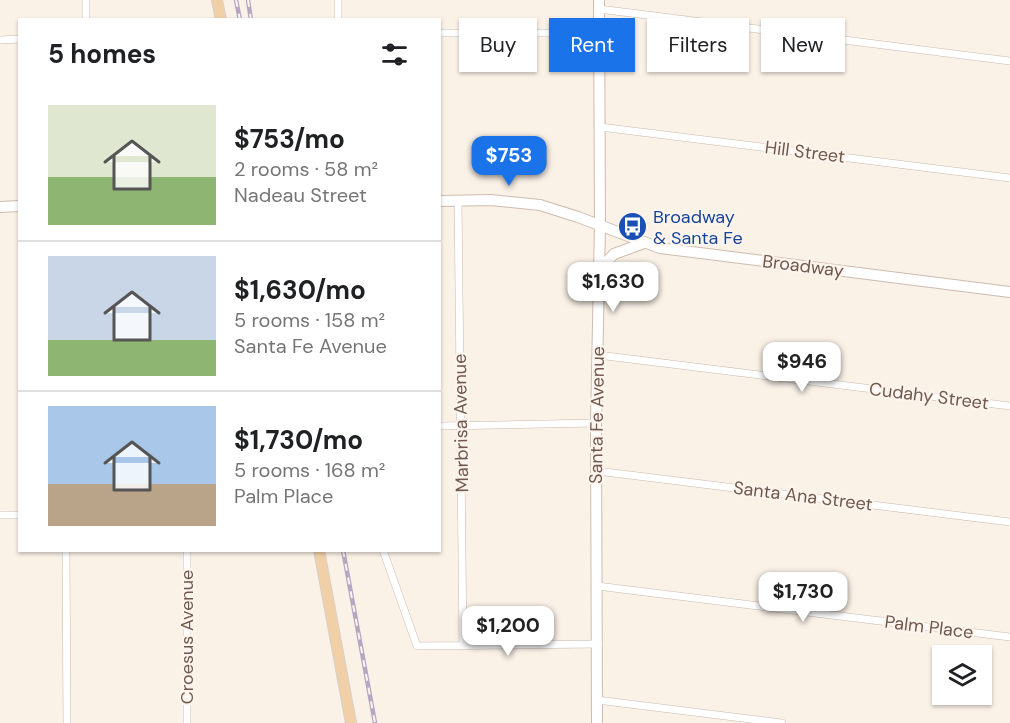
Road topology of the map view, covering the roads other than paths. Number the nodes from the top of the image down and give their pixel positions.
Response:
1 (86, 0) edge
2 (217, 0) edge
3 (338, 0) edge
4 (599, 4) edge
5 (87, 18) edge
6 (221, 18) edge
7 (338, 18) edge
8 (441, 33) edge
9 (549, 33) edge
10 (18, 39) edge
11 (0, 40) edge
12 (1010, 61) edge
13 (599, 72) edge
14 (600, 127) junction
15 (1010, 178) edge
16 (458, 200) junction
17 (441, 201) edge
18 (18, 206) edge
19 (0, 207) edge
20 (600, 225) junction
21 (644, 243) junction
22 (599, 270) junction
23 (1010, 292) edge
24 (598, 355) junction
25 (1010, 406) edge
26 (596, 423) junction
27 (441, 426) edge
28 (461, 426) junction
29 (597, 471) junction
30 (0, 515) edge
31 (18, 515) edge
32 (1010, 522) edge
33 (66, 552) edge
34 (187, 552) edge
35 (319, 552) edge
36 (384, 552) edge
37 (597, 586) junction
38 (1010, 637) edge
39 (597, 644) junction
40 (463, 645) junction
41 (597, 700) junction
42 (67, 723) edge
43 (187, 723) edge
44 (351, 723) edge
45 (597, 723) edge
46 (782, 723) edge

1 - 5 street
2 - 6 main road
3 - 7 street
4 - 12 street
8 - 9 street
10 - 11 street
13 - 14 main road, Santa Fe Avenue
14 - 15 street, Hill Street
14 - 20 main road, Santa Fe Avenue
16 - 17 main road, Broadway
16 - 20 main road, Broadway
16 - 28 street, Marbrisa Avenue
18 - 19 main road
20 - 21 main road, Broadway
20 - 22 main road, Santa Fe Avenue
21 - 22 main road
21 - 23 main road, Broadway
22 - 24 main road, Santa Fe Avenue
24 - 25 street, Cudahy Street
24 - 26 main road, Santa Fe Avenue
26 - 28 street
26 - 29 main road, Santa Fe Avenue
27 - 28 street
28 - 40 street, Marbrisa Avenue
29 - 32 street, Santa Ana Street
29 - 37 main road, Santa Fe Avenue
30 - 31 street
33 - 42 street
34 - 43 street, Croesus Avenue
35 - 44 main road
36 - 40 street
37 - 38 street, Palm Place
37 - 39 main road, Santa Fe Avenue
39 - 40 street
39 - 41 main road, Santa Fe Avenue
41 - 45 main road, Santa Fe Avenue
41 - 46 street

